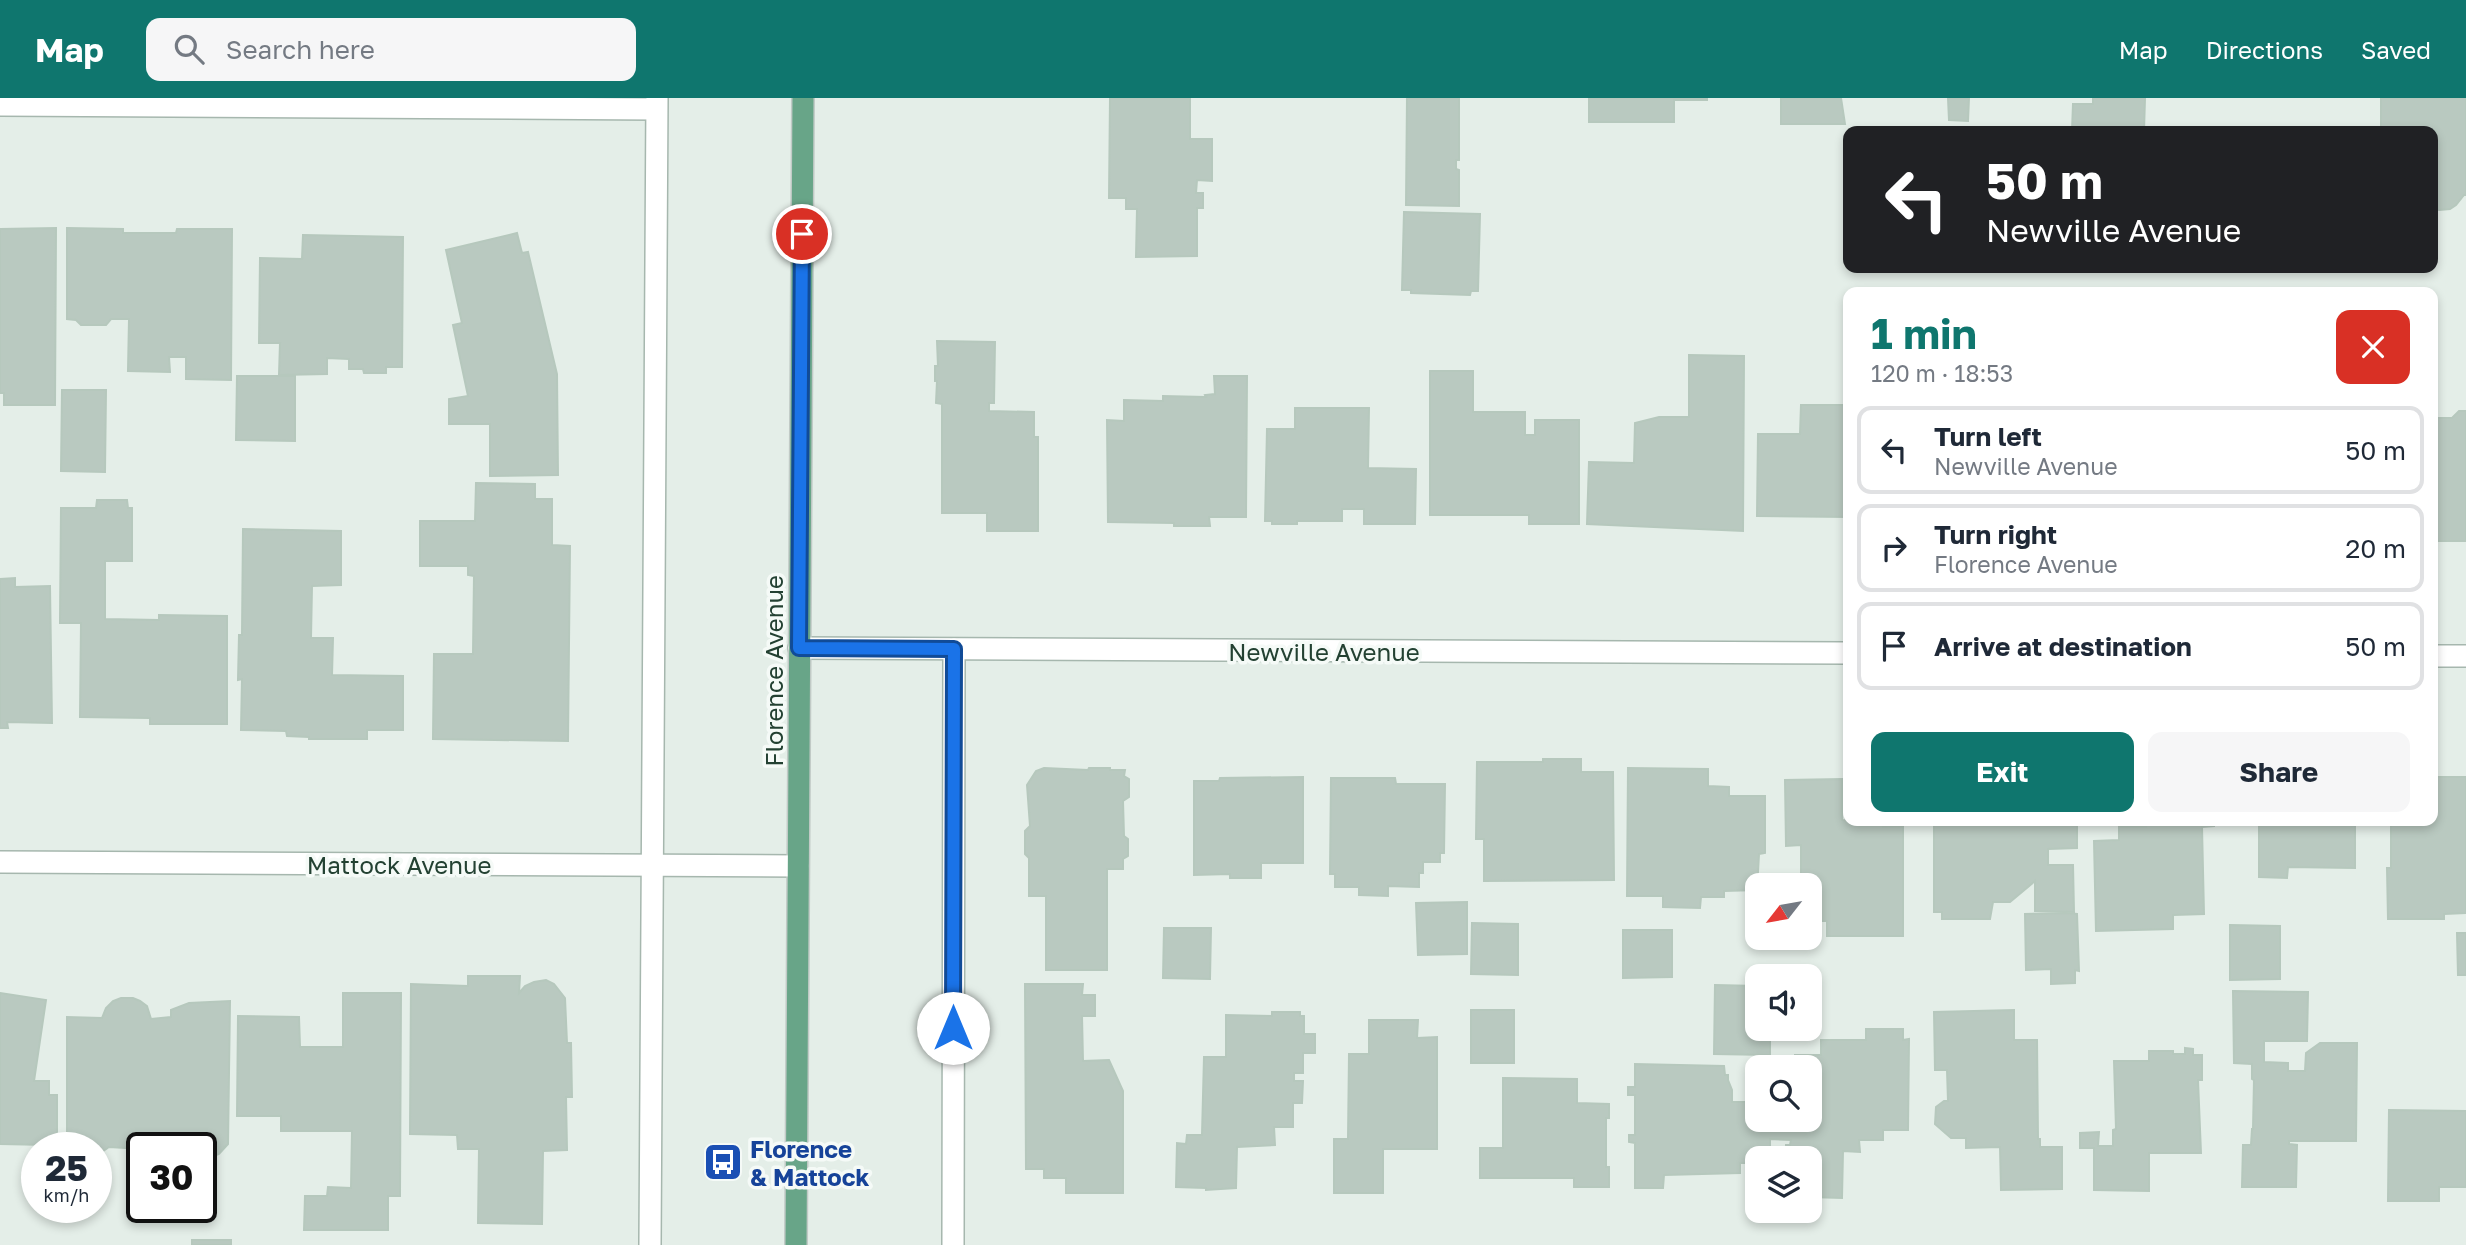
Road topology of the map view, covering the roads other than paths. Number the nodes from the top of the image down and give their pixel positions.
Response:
1 (803, 98) edge
2 (656, 103) edge
3 (0, 105) edge
4 (799, 648) junction
5 (954, 649) junction
6 (1843, 653) edge
7 (2438, 656) edge
8 (2466, 656) edge
9 (0, 862) edge
10 (653, 865) junction
11 (798, 866) junction
12 (650, 1245) edge
13 (796, 1245) edge
14 (953, 1245) edge

1 - 4 main road, Florence Avenue
2 - 3 street
2 - 10 street
4 - 5 street, Newville Avenue
4 - 11 main road, Florence Avenue
5 - 6 street, Newville Avenue
5 - 14 street
7 - 8 street
9 - 10 street, Mattock Avenue
10 - 11 street, Mattock Avenue
10 - 12 street
11 - 13 main road, Florence Avenue

